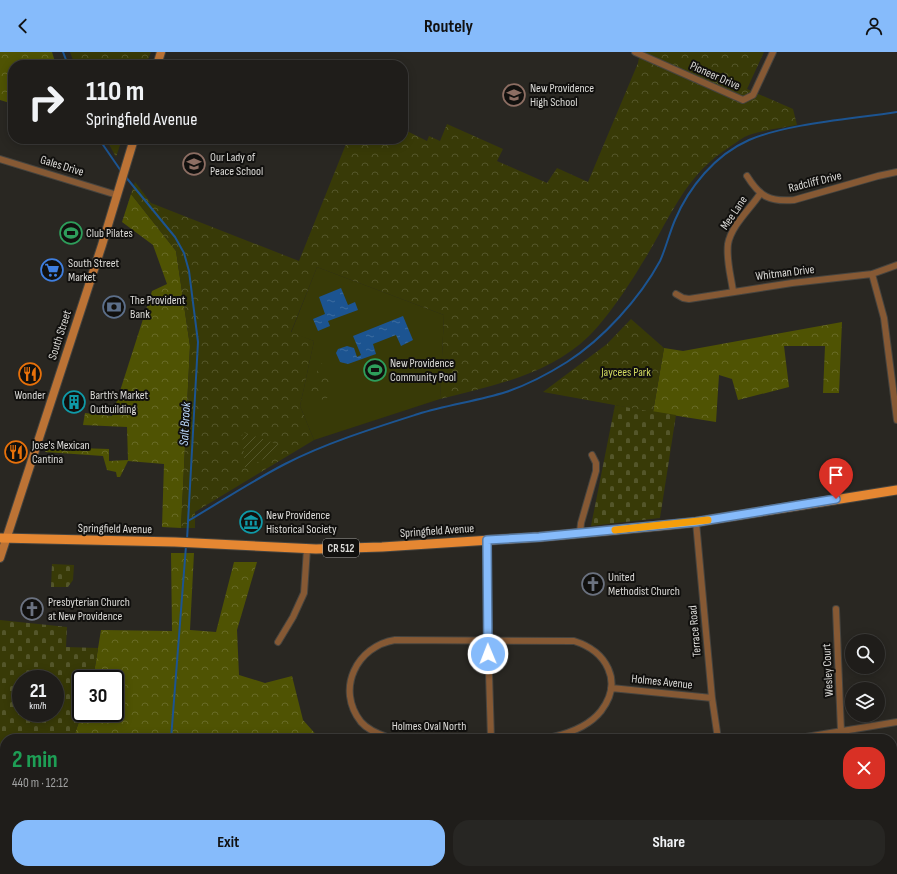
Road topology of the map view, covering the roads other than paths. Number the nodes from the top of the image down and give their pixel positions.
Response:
1 (635, 52) edge
2 (773, 52) edge
3 (132, 144) edge
4 (0, 159) edge
5 (897, 172) edge
6 (747, 176) dead end
7 (118, 192) junction
8 (760, 194) junction
9 (897, 265) edge
10 (872, 274) junction
11 (733, 291) junction
12 (676, 294) dead end
13 (894, 369) edge
14 (897, 420) edge
15 (592, 455) dead end
16 (897, 490) edge
17 (696, 522) junction
18 (580, 533) junction
19 (4, 538) edge
20 (487, 540) junction
21 (307, 549) junction
22 (0, 558) edge
23 (836, 609) dead end
24 (488, 640) junction
25 (278, 642) dead end
26 (611, 688) junction
27 (712, 698) junction
28 (897, 722) edge
29 (842, 731) junction
30 (380, 734) edge
31 (491, 734) edge
32 (561, 734) edge
33 (717, 734) edge
34 (824, 734) edge

1 - 2 street, Pioneer Drive
3 - 7 street, South Street
4 - 7 street, Gales Drive
5 - 8 street, Radcliff Drive
6 - 8 street
7 - 19 street, South Street
8 - 11 street, Mee Lane
9 - 10 street, Whitman Drive
10 - 11 street, Whitman Drive
10 - 13 street
11 - 12 street, Whitman Drive
13 - 14 street
15 - 18 street
16 - 17 main road, Springfield Avenue / CR 512
17 - 18 main road, Springfield Avenue / CR 512
17 - 27 street, Terrace Road
18 - 20 main road, Springfield Avenue / CR 512
19 - 21 main road, Springfield Avenue / CR 512
19 - 22 street, South Street
20 - 21 main road, Springfield Avenue / CR 512
20 - 24 street
21 - 25 street
23 - 29 street, Wesley Court
24 - 26 street, Holmes Oval North
24 - 30 street, Holmes Oval North
24 - 31 street
26 - 27 street, Holmes Avenue
26 - 32 street, Holmes Oval North
27 - 33 street, Terrace Road
28 - 29 street
29 - 34 street

